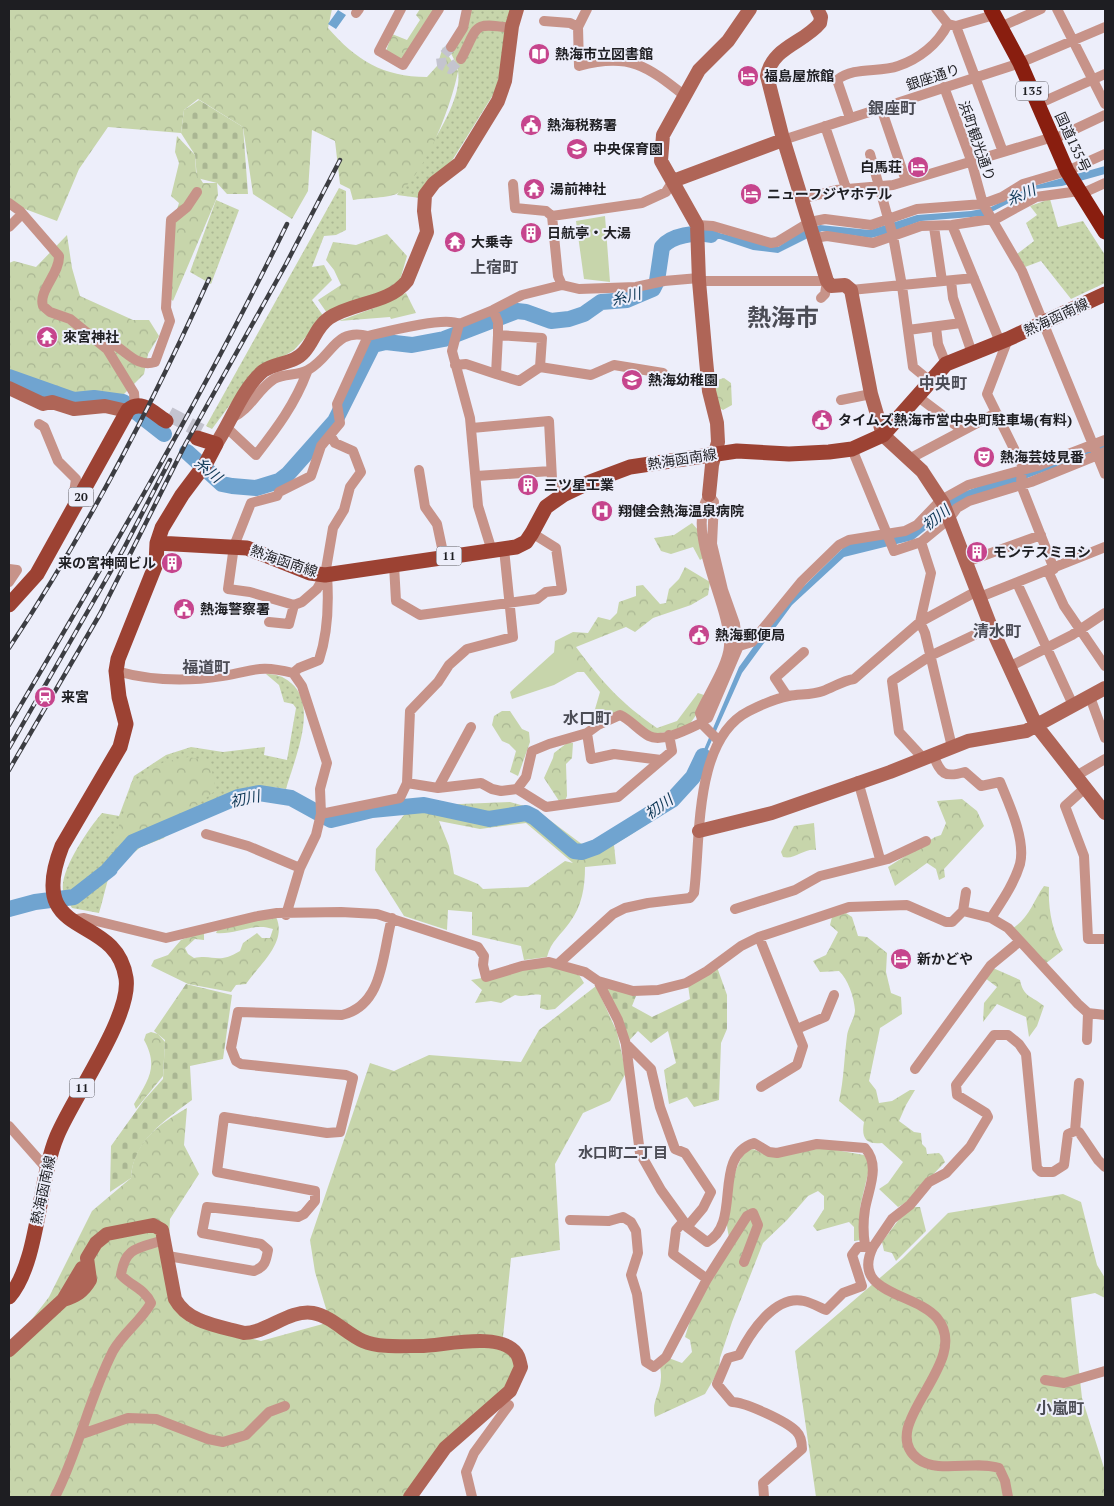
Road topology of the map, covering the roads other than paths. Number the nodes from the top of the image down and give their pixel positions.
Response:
1 (401, 9) edge
2 (439, 9) edge
3 (467, 9) edge
4 (517, 9) edge
5 (587, 9) edge
6 (750, 9) edge
7 (817, 9) edge
8 (936, 9) edge
9 (1040, 9) edge
10 (1057, 9) edge
11 (995, 17) edge
12 (544, 21) dead end
13 (952, 25) junction
14 (578, 27) junction
15 (1105, 27) edge
16 (512, 28) junction
17 (1074, 40) junction
18 (451, 47) tunnel mouth
19 (461, 59) dead end
20 (1020, 63) junction
21 (1105, 74) edge
22 (976, 77) junction
23 (1093, 79) junction
24 (944, 87) junction
25 (685, 96) junction
26 (1038, 104) junction
27 (1105, 104) edge
28 (881, 108) junction
29 (1105, 115) edge
30 (850, 118) junction
31 (825, 126) junction
32 (1054, 138) junction
33 (783, 140) junction
34 (1003, 152) junction
35 (870, 154) dead end
36 (1105, 154) edge
37 (971, 160) junction
38 (673, 181) junction
39 (906, 181) junction
40 (1105, 183) edge
41 (513, 184) dead end
42 (1075, 184) junction
43 (880, 186) junction
44 (846, 188) junction
45 (197, 192) dead end
46 (802, 199) junction
47 (9, 203) edge
48 (983, 204) junction
49 (22, 214) junction
50 (552, 216) junction
51 (991, 220) junction
52 (697, 225) junction
53 (952, 225) junction
54 (9, 227) edge
55 (934, 227) junction
56 (891, 228) junction
57 (812, 231) junction
58 (1105, 232) edge
59 (974, 278) junction
60 (699, 279) junction
61 (827, 281) junction
62 (946, 281) junction
63 (562, 285) junction
64 (902, 286) junction
65 (851, 290) junction
66 (1105, 294) edge
67 (821, 298) dead end
68 (493, 310) junction
69 (961, 323) junction
70 (1044, 323) junction
71 (936, 327) junction
72 (908, 330) junction
73 (457, 331) junction
74 (498, 335) junction
75 (368, 336) junction
76 (1004, 340) junction
77 (107, 349) junction
78 (972, 353) junction
79 (946, 364) junction
80 (455, 365) junction
81 (540, 367) junction
82 (307, 372) junction
83 (496, 374) junction
84 (663, 374) dead end
85 (930, 381) junction
86 (9, 388) edge
87 (871, 394) junction
88 (917, 396) junction
89 (841, 400) dead end
90 (131, 409) junction
91 (996, 413) junction
92 (164, 416) tunnel mouth
93 (230, 423) junction
94 (39, 424) dead end
95 (472, 428) junction
96 (962, 430) junction
97 (199, 435) tunnel mouth
98 (330, 435) junction
99 (883, 435) junction
100 (1105, 440) edge
101 (216, 444) junction
102 (1093, 444) junction
103 (852, 449) junction
104 (716, 453) junction
105 (1101, 453) edge
106 (909, 459) junction
107 (419, 470) dead end
108 (1022, 470) junction
109 (551, 471) junction
110 (1105, 474) edge
111 (476, 476) junction
112 (1021, 485) junction
113 (564, 495) junction
114 (709, 495) joint
115 (79, 500) junction
116 (945, 509) junction
117 (532, 533) junction
118 (887, 533) junction
119 (1041, 535) junction
120 (921, 542) junction
121 (156, 543) junction
122 (234, 546) junction
123 (1105, 547) edge
124 (498, 550) junction
125 (444, 557) junction
126 (966, 562) junction
127 (394, 565) junction
128 (9, 570) edge
129 (1051, 570) junction
130 (326, 575) junction
131 (9, 582) edge
132 (1017, 583) junction
133 (979, 594) junction
134 (511, 602) junction
135 (9, 605) edge
136 (294, 605) junction
137 (1105, 614) edge
138 (269, 622) dead end
139 (920, 622) junction
140 (991, 627) junction
141 (1079, 630) junction
142 (734, 648) junction
143 (1047, 648) junction
144 (804, 652) dead end
145 (930, 656) junction
146 (1105, 666) edge
147 (1009, 667) junction
148 (116, 671) junction
149 (293, 673) junction
150 (1105, 688) edge
151 (787, 696) junction
152 (1090, 697) junction
153 (1073, 705) junction
154 (703, 724) junction
155 (1036, 726) junction
156 (471, 727) dead end
157 (587, 734) junction
158 (669, 735) junction
159 (1105, 738) edge
160 (718, 740) junction
161 (952, 747) junction
162 (928, 756) junction
163 (1105, 759) edge
164 (661, 760) junction
165 (1076, 776) junction
166 (858, 781) junction
167 (407, 783) junction
168 (438, 788) junction
169 (517, 788) junction
170 (1085, 788) junction
171 (1104, 809) edge
172 (321, 814) junction
173 (699, 831) junction
174 (206, 834) dead end
175 (926, 841) dead end
176 (880, 859) junction
177 (300, 868) junction
178 (966, 892) dead end
179 (736, 909) dead end
180 (963, 911) junction
181 (286, 915) junction
182 (392, 918) junction
183 (991, 918) junction
184 (70, 920) junction
185 (759, 937) junction
186 (1105, 938) edge
187 (1020, 941) junction
188 (558, 964) junction
189 (598, 981) junction
190 (834, 995) dead end
191 (1088, 1013) junction
192 (1105, 1015) edge
193 (797, 1029) junction
194 (1087, 1040) dead end
195 (626, 1044) junction
196 (915, 1069) dead end
197 (1079, 1083) dead end
198 (761, 1088) dead end
199 (9, 1126) edge
200 (1075, 1131) junction
201 (1105, 1167) edge
202 (47, 1169) junction
203 (570, 1220) dead end
204 (685, 1224) junction
205 (164, 1240) junction
206 (869, 1246) junction
207 (168, 1256) junction
208 (744, 1262) dead end
209 (707, 1279) junction
210 (9, 1297) edge
211 (9, 1350) edge
212 (1105, 1370) edge
213 (1044, 1380) dead end
214 (509, 1405) dead end
215 (286, 1406) dead end
216 (82, 1434) junction
217 (55, 1497) edge
218 (410, 1497) edge
219 (472, 1497) edge
220 (764, 1497) edge
221 (1008, 1497) edge

1 - 2 street
3 - 18 street
4 - 16 street
5 - 14 street
6 - 25 street
7 - 33 street
8 - 13 street
9 - 11 street
10 - 17 street
11 - 13 street
11 - 20 highway, 国道135号 / 135
12 - 14 street
13 - 22 street
13 - 30 street
14 - 25 street
15 - 17 street, 銀座通り
16 - 19 street
16 - 93 street
17 - 20 street, 銀座通り
17 - 23 street
20 - 22 street, 銀座通り
20 - 26 highway, 国道135号 / 135
21 - 23 street
22 - 24 street, 銀座通り
22 - 34 street
23 - 26 street
23 - 27 street
24 - 28 street, 銀座通り
24 - 37 street, 浜町観光通り
25 - 38 street
26 - 32 highway, 国道135号 / 135
28 - 30 street, 銀座通り
28 - 39 street
29 - 32 street
30 - 31 street, 銀座通り
31 - 33 street, 銀座通り
31 - 44 street
32 - 34 street
32 - 42 highway, 国道135号 / 135
33 - 38 street
33 - 46 street
34 - 37 street
35 - 43 street
36 - 42 street
37 - 39 street
37 - 48 street, 浜町観光通り
38 - 50 street
38 - 52 street
39 - 43 street
40 - 42 street
41 - 50 street
42 - 48 street
42 - 51 street
42 - 58 highway, 国道135号 / 135
43 - 44 street
43 - 56 street
44 - 46 street
45 - 77 street
46 - 57 street
47 - 49 street
48 - 51 street, 浜町観光通り
48 - 56 street
49 - 54 street
49 - 77 street
50 - 63 street
51 - 53 street
51 - 70 street, 浜町観光通り
52 - 57 street
52 - 60 street
53 - 55 street
53 - 59 street
55 - 56 street
55 - 62 street
56 - 57 street
56 - 57 street
56 - 64 street
57 - 61 street
59 - 62 street
59 - 76 street
60 - 61 street
60 - 63 street
60 - 104 street
61 - 65 street
61 - 67 street
62 - 64 street
62 - 69 street
63 - 68 street
64 - 65 street
64 - 72 street
65 - 87 street
66 - 70 main road, 熱海函南線 / 11
68 - 73 street
68 - 74 street
69 - 71 street
69 - 78 street
70 - 76 main road, 熱海函南線 / 11
70 - 102 street, 浜町観光通り
71 - 72 street
71 - 79 street
72 - 85 street
73 - 75 street
73 - 80 street
74 - 81 street
74 - 83 street
75 - 82 street
75 - 98 street
76 - 78 main road, 熱海函南線 / 11
76 - 91 street
77 - 90 street
78 - 79 main road, 熱海函南線 / 11
79 - 85 main road, 熱海函南線 / 11
80 - 83 street
80 - 95 street
81 - 83 street
81 - 84 street
82 - 93 street
82 - 93 street
85 - 88 main road, 熱海函南線 / 11
86 - 90 street
87 - 89 street
87 - 99 street
88 - 96 street
88 - 99 main road, 熱海函南線 / 11
90 - 92 main road
90 - 115 main road, 20
91 - 96 street
91 - 108 street
93 - 101 street
94 - 115 street
95 - 109 street
95 - 111 street
96 - 106 street
97 - 101 main road
98 - 122 street
98 - 130 street
99 - 103 main road, 熱海函南線 / 11
99 - 106 street
100 - 102 street
101 - 121 main road
102 - 105 street, 浜町観光通り
102 - 108 street
103 - 104 main road, 熱海函南線 / 11
103 - 118 street
104 - 113 main road, 熱海函南線 / 11
104 - 114 street
105 - 110 street, 浜町観光通り
105 - 112 street
106 - 116 street
107 - 125 street
108 - 112 street
108 - 116 street
109 - 111 street
109 - 113 street
111 - 124 street
112 - 116 street
112 - 119 street
113 - 117 main road, 熱海函南線 / 11
114 - 142 street
115 - 135 main road, 20
116 - 118 street
116 - 120 street
116 - 126 street
117 - 124 main road, 熱海函南線 / 11
117 - 134 street
118 - 120 street
118 - 142 street
119 - 126 street
119 - 129 street
120 - 139 street
121 - 122 main road, 熱海函南線 / 11
121 - 148 main road, 熱海函南線 / 11
122 - 130 main road, 熱海函南線 / 11
122 - 136 street
123 - 129 street
124 - 125 main road, 熱海函南線 / 11
124 - 134 street
125 - 127 main road, 熱海函南線 / 11
126 - 133 street
127 - 130 main road, 熱海函南線 / 11
127 - 134 street
128 - 131 street
129 - 132 street
129 - 141 street
130 - 136 street
130 - 149 street
132 - 133 street
132 - 143 street
133 - 139 street
133 - 140 street
134 - 167 street
136 - 138 street
137 - 141 street
139 - 145 street
139 - 151 street
140 - 145 street
140 - 147 street
141 - 143 street
141 - 146 street
142 - 154 street
143 - 147 street
143 - 153 street
144 - 151 street
145 - 161 street
145 - 162 street
147 - 155 street
148 - 149 street
148 - 184 main road, 熱海函南線 / 11
149 - 172 street
150 - 152 street
151 - 160 street
152 - 153 street
152 - 159 street
153 - 155 street
154 - 158 street
154 - 160 street
155 - 161 street
155 - 165 street
156 - 168 street
157 - 158 street
157 - 164 street
157 - 169 street
158 - 164 street
160 - 173 street
161 - 162 street
162 - 166 street
162 - 183 street
163 - 165 street
164 - 169 street
165 - 170 street
166 - 173 street
166 - 176 street
167 - 168 street
167 - 172 street
168 - 169 street
170 - 171 street
170 - 186 street
172 - 177 street
173 - 188 street
174 - 177 street
175 - 176 street
176 - 179 street
177 - 181 street
178 - 180 street
180 - 183 street
180 - 185 street
181 - 182 street
181 - 184 street
182 - 188 street
182 - 207 street
183 - 187 street
184 - 202 main road, 熱海函南線 / 11
185 - 189 street
185 - 193 street
187 - 191 street
187 - 196 street
188 - 189 street
189 - 195 street
190 - 193 street
191 - 192 street
191 - 194 street
193 - 198 street
195 - 204 street
195 - 204 street
197 - 200 street
199 - 202 street
200 - 201 street
200 - 206 street
202 - 210 main road, 熱海函南線 / 11
203 - 209 street
204 - 206 street
204 - 209 street
205 - 207 street
205 - 211 street
205 - 216 street
206 - 220 street
206 - 221 street
207 - 218 street
208 - 209 street
212 - 213 street
214 - 219 street
215 - 216 street
216 - 217 street

